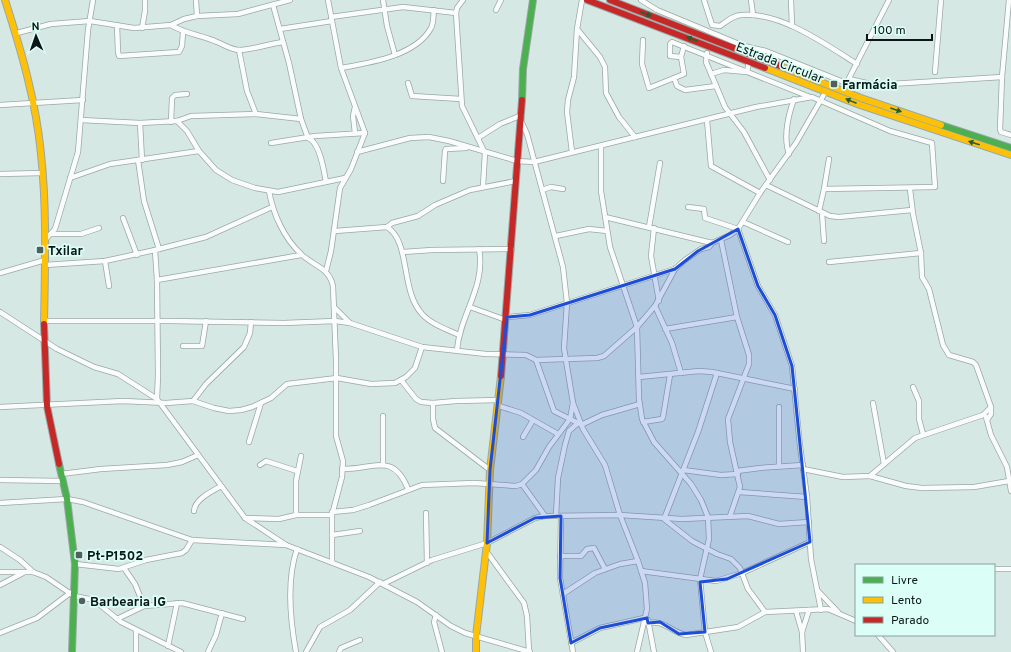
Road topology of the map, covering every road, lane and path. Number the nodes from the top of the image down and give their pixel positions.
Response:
1 (6, 0) edge
2 (93, 0) edge
3 (145, 0) edge
4 (196, 0) edge
5 (290, 0) edge
6 (328, 0) edge
7 (383, 0) edge
8 (463, 0) edge
9 (501, 0) edge
10 (533, 0) edge
11 (582, 0) edge
12 (587, 0) edge
13 (610, 0) edge
14 (641, 0) edge
15 (655, 0) edge
16 (704, 0) edge
17 (751, 0) edge
18 (791, 0) edge
19 (890, 0) edge
20 (941, 0) edge
21 (1009, 0) edge
22 (273, 5) junction
23 (653, 7) junction
24 (384, 9) junction
25 (434, 10) junction
26 (496, 10) dead end
27 (456, 13) junction
28 (197, 16) junction
29 (753, 16) junction
30 (332, 19) junction
31 (90, 21) junction
32 (171, 25) junction
33 (117, 26) junction
34 (720, 26) junction
35 (792, 26) junction
36 (142, 28) junction
37 (280, 29) junction
38 (576, 29) junction
39 (182, 32) junction
40 (17, 33) junction
41 (710, 35) junction
42 (643, 40) dead end
43 (283, 42) junction
44 (684, 46) junction
45 (709, 46) junction
46 (1008, 47) edge
47 (239, 50) junction
48 (396, 55) junction
49 (707, 55) junction
50 (681, 57) junction
51 (790, 61) junction
52 (749, 62) junction
53 (857, 64) junction
54 (341, 68) junction
55 (787, 68) junction
56 (747, 72) junction
57 (935, 72) dead end
58 (711, 74) junction
59 (1002, 77) junction
60 (674, 78) junction
61 (847, 81) junction
62 (408, 83) dead end
63 (716, 86) junction
64 (843, 90) junction
65 (826, 91) junction
66 (186, 94) dead end
67 (812, 97) junction
68 (462, 98) junction
69 (794, 99) junction
70 (83, 100) junction
71 (821, 101) junction
72 (33, 104) junction
73 (0, 105) edge
74 (355, 106) junction
75 (256, 114) junction
76 (731, 114) junction
77 (522, 118) junction
78 (301, 119) junction
79 (81, 120) junction
80 (707, 120) junction
81 (171, 122) junction
82 (177, 122) junction
83 (140, 123) junction
84 (355, 133) junction
85 (365, 133) junction
86 (1011, 135) edge
87 (635, 137) junction
88 (308, 138) junction
89 (478, 138) junction
90 (271, 143) dead end
91 (602, 146) junction
92 (468, 148) junction
93 (1011, 148) edge
94 (199, 150) junction
95 (357, 152) junction
96 (572, 152) junction
97 (485, 153) junction
98 (789, 154) junction
99 (1011, 155) edge
100 (829, 159) dead end
101 (140, 160) junction
102 (517, 161) junction
103 (534, 162) junction
104 (660, 164) dead end
105 (43, 173) junction
106 (0, 174) edge
107 (70, 178) junction
108 (345, 178) junction
109 (770, 180) junction
110 (443, 181) dead end
111 (516, 181) junction
112 (326, 182) junction
113 (766, 185) junction
114 (483, 186) junction
115 (563, 189) dead end
116 (824, 189) junction
117 (910, 189) junction
118 (542, 190) junction
119 (269, 191) junction
120 (760, 192) junction
121 (272, 207) junction
122 (688, 208) dead end
123 (912, 210) junction
124 (820, 212) junction
125 (605, 217) junction
126 (123, 218) dead end
127 (743, 222) junction
128 (388, 227) junction
129 (99, 228) dead end
130 (651, 228) junction
131 (738, 229) junction
132 (608, 230) junction
133 (335, 231) junction
134 (52, 234) junction
135 (556, 236) junction
136 (45, 240) junction
137 (721, 240) junction
138 (824, 241) dead end
139 (788, 242) dead end
140 (712, 243) junction
141 (512, 248) junction
142 (479, 249) junction
143 (157, 250) junction
144 (403, 252) junction
145 (921, 253) junction
146 (301, 254) junction
147 (137, 255) junction
148 (105, 261) junction
149 (45, 262) junction
150 (829, 262) dead end
151 (675, 269) junction
152 (326, 271) junction
153 (0, 273) edge
154 (653, 276) junction
155 (158, 280) junction
156 (109, 286) dead end
157 (623, 286) junction
158 (659, 301) junction
159 (567, 303) junction
160 (655, 306) junction
161 (334, 307) junction
162 (470, 307) junction
163 (0, 312) edge
164 (737, 317) junction
165 (506, 318) junction
166 (44, 321) junction
167 (157, 321) junction
168 (206, 321) junction
169 (335, 321) junction
170 (251, 322) junction
171 (350, 323) junction
172 (637, 327) junction
173 (665, 329) junction
174 (459, 334) junction
175 (44, 342) junction
176 (183, 346) dead end
177 (422, 347) junction
178 (457, 350) junction
179 (502, 355) junction
180 (536, 360) junction
181 (565, 360) junction
182 (681, 373) junction
183 (717, 373) junction
184 (670, 375) junction
185 (639, 377) junction
186 (337, 378) junction
187 (743, 378) junction
188 (401, 380) junction
189 (913, 387) dead end
190 (795, 389) junction
191 (193, 400) junction
192 (158, 401) junction
193 (261, 402) junction
194 (433, 403) junction
195 (499, 403) junction
196 (574, 403) junction
197 (640, 404) junction
198 (873, 404) dead end
199 (47, 406) junction
200 (991, 406) junction
201 (0, 407) edge
202 (779, 407) dead end
203 (983, 415) junction
204 (382, 416) dead end
205 (570, 419) junction
206 (533, 420) junction
207 (988, 420) junction
208 (643, 422) junction
209 (579, 424) junction
210 (558, 434) junction
211 (923, 434) junction
212 (523, 437) dead end
213 (249, 442) dead end
214 (198, 455) junction
215 (301, 456) dead end
216 (884, 464) junction
217 (260, 465) dead end
218 (383, 465) junction
219 (779, 466) junction
220 (803, 467) junction
221 (342, 469) junction
222 (490, 470) junction
223 (297, 471) junction
224 (682, 471) junction
225 (738, 473) junction
226 (61, 474) junction
227 (870, 476) junction
228 (0, 480) edge
229 (63, 481) junction
230 (1009, 481) junction
231 (490, 484) junction
232 (522, 484) junction
233 (221, 486) junction
234 (408, 489) junction
235 (1011, 491) edge
236 (739, 492) junction
237 (807, 497) junction
238 (67, 499) junction
239 (0, 503) edge
240 (194, 511) dead end
241 (332, 513) junction
242 (426, 513) dead end
243 (296, 515) junction
244 (620, 515) junction
245 (545, 516) junction
246 (559, 516) junction
247 (730, 516) junction
248 (708, 517) junction
249 (245, 518) junction
250 (664, 519) junction
251 (809, 522) junction
252 (360, 531) dead end
253 (332, 535) junction
254 (192, 540) junction
255 (810, 542) junction
256 (487, 543) junction
257 (286, 545) junction
258 (0, 547) edge
259 (297, 549) junction
260 (706, 549) junction
261 (486, 551) junction
262 (560, 556) junction
263 (638, 560) junction
264 (332, 562) junction
265 (427, 563) junction
266 (75, 564) junction
267 (124, 568) junction
268 (605, 569) junction
269 (995, 569) edge
270 (1011, 569) edge
271 (641, 571) junction
272 (0, 572) edge
273 (33, 572) junction
274 (24, 573) junction
275 (742, 573) junction
276 (700, 579) junction
277 (381, 583) junction
278 (0, 585) edge
279 (817, 590) junction
280 (72, 594) junction
281 (563, 594) junction
282 (177, 603) junction
283 (144, 606) junction
284 (809, 610) junction
285 (821, 610) junction
286 (796, 611) junction
287 (765, 612) junction
288 (838, 612) junction
289 (222, 613) junction
290 (436, 615) junction
291 (645, 616) junction
292 (116, 618) junction
293 (244, 619) dead end
294 (855, 620) edge
295 (648, 623) junction
296 (136, 630) junction
297 (705, 632) junction
298 (802, 632) junction
299 (0, 633) edge
300 (476, 636) junction
301 (879, 636) edge
302 (360, 640) dead end
303 (571, 643) junction
304 (168, 646) junction
305 (72, 652) edge
306 (136, 652) edge
307 (180, 652) edge
308 (208, 652) edge
309 (296, 652) edge
310 (306, 652) edge
311 (339, 652) edge
312 (442, 652) edge
313 (476, 652) edge
314 (530, 652) edge
315 (573, 652) edge
316 (637, 652) edge
317 (654, 652) edge
318 (711, 652) edge
319 (803, 652) edge
320 (893, 652) edge

1 - 40 street
2 - 31 street
3 - 36 street
4 - 28 street
5 - 22 street
6 - 30 street
7 - 24 street
8 - 27 street
9 - 26 street
10 - 77 street
11 - 38 street
45 -> 12 street, Estrada Circular
13 -> 41 street, Estrada Circular
14 - 23 street
15 - 23 street
16 - 34 street
17 - 29 street
18 - 35 street
19 - 53 street
20 - 57 street
21 - 46 street
22 - 28 street
22 - 37 street
23 - 41 street
24 - 25 street
24 - 30 street
24 - 48 street
25 - 27 street
25 - 48 street
27 - 68 street
28 - 32 street
29 - 34 street
29 - 35 street
30 - 37 street
30 - 54 street
31 - 33 street
31 - 40 street
31 - 70 street
32 - 36 street
32 - 39 street
33 - 36 street
33 - 39 street
34 - 41 street
35 - 53 street
37 - 43 street
38 - 87 street
38 - 96 street
39 - 47 street
40 - 72 street
41 - 51 street
41 - 55 street, Estrada Circular
42 - 60 street
43 - 47 street
43 - 78 street
44 - 49 street
44 - 50 street
44 - 50 street
45 - 49 street
45 - 52 street, Estrada Circular
46 - 59 street
47 - 75 street
48 - 54 street
49 - 56 street
49 - 58 street
50 - 60 street
51 - 55 street
51 - 61 street
52 - 56 street
52 - 65 street, Estrada Circular
53 - 61 street
54 - 74 street
55 - 64 street, Estrada Circular
56 - 58 street
56 - 67 street
58 - 63 street
59 - 61 street
59 - 86 street
60 - 63 street
61 - 64 street
62 - 68 street
63 - 76 street
64 -> 93 street, Estrada Circular
65 - 71 street
99 -> 65 street, Estrada Circular
66 - 81 street
67 - 69 street
67 - 71 street
68 - 89 street
69 - 76 street
69 - 98 street
70 - 72 street
70 - 79 street
71 - 98 street
71 - 117 street
72 - 73 street
72 - 105 street
74 - 84 street
74 - 85 street
75 - 78 street
75 - 82 street
76 - 80 street
76 - 109 street
77 - 89 street
77 - 102 street
77 - 103 street
78 - 88 street
79 - 83 street
79 - 107 street
80 - 87 street
80 - 120 street
81 - 82 street
81 - 83 street
82 - 94 street
83 - 101 street
84 - 85 street
84 - 88 street
85 - 95 street
87 - 91 street
88 - 90 street
88 - 112 street
89 - 97 street
91 - 96 street
91 - 125 street
92 - 95 street
92 - 97 street
92 - 110 street
94 - 101 street
94 - 119 street
95 - 108 street
96 - 103 street
97 - 102 street
97 - 114 street
98 - 109 street
100 - 116 street
101 - 107 street
101 - 143 street
102 - 103 street
102 - 111 street
103 - 118 street
104 - 130 street
105 - 106 street
105 - 136 street
107 - 134 street
108 - 112 street
108 - 133 street
109 - 113 street
111 - 114 street
111 - 141 street
112 - 119 street
113 - 120 street
113 - 124 street
114 - 128 street
115 - 118 street
116 - 117 street
116 - 124 street
117 - 123 street
118 - 135 street
119 - 121 street
120 - 127 street
121 - 143 street
121 - 146 street
122 - 131 street
123 - 124 street
123 - 145 street
124 - 138 street
125 - 130 street
125 - 132 street
126 - 147 street
127 - 131 street
127 - 139 street
128 - 133 street
128 - 144 street
129 - 134 street
130 - 140 street
130 - 154 street
131 - 137 street
131 - 190 street
132 - 135 street
132 - 157 street
133 - 152 street
134 - 136 street
135 - 159 street
136 - 149 street
137 - 140 street
137 - 164 street
140 - 151 street
141 - 142 street
141 - 165 street
142 - 144 street
142 - 162 street
143 - 147 street
143 - 155 street
144 - 174 street
145 - 150 street
145 - 200 street
146 - 152 street
146 - 155 street
147 - 148 street
148 - 149 street
148 - 156 street
149 - 153 street
149 - 166 street
151 - 154 street
151 - 158 street
152 - 161 street
154 - 157 street
154 - 158 street
155 - 167 street
157 - 159 street
157 - 172 street
158 - 160 street
159 - 165 street
159 - 181 street
160 - 172 street
160 - 173 street
161 - 169 street
161 - 171 street
162 - 165 street
162 - 174 street
163 - 175 street
164 - 173 street
164 - 187 street
165 - 179 street
166 - 167 street
166 - 175 street
167 - 168 street
167 - 192 street
168 - 170 street
168 - 176 street
169 - 170 street
169 - 171 street
169 - 186 street
170 - 191 street
171 - 177 street
172 - 181 street
172 - 185 street
173 - 182 street
174 - 178 street
175 - 192 street
175 - 199 street
177 - 178 street
177 - 188 street
178 - 179 street
179 - 180 street
179 - 195 street
180 - 181 street
180 - 205 street
181 - 196 street
182 - 183 street
182 - 184 street
183 - 187 street
183 - 224 street
184 - 185 street
184 - 208 street
185 - 197 street
186 - 188 street
186 - 193 street
186 - 221 street
187 - 190 street
187 - 225 street
188 - 194 street
189 - 211 street
190 - 220 street
191 - 192 street
191 - 193 street
192 - 199 street
192 - 214 street
193 - 213 street
194 - 195 street
194 - 222 street
195 - 206 street
195 - 222 street
196 - 205 street
196 - 209 street
197 - 208 street
197 - 209 street
198 - 216 street
199 - 201 street
199 - 226 street
200 - 203 street
200 - 207 street
202 - 219 street
203 - 207 street
203 - 211 street
204 - 218 street
205 - 209 street
205 - 210 street
206 - 210 street
206 - 212 street
207 - 230 street
208 - 224 street
209 - 244 street
209 - 246 street
210 - 232 street
211 - 216 street
214 - 226 street
214 - 233 street
215 - 223 street
216 - 227 street
217 - 223 street
218 - 221 street
218 - 234 street
219 - 220 street
219 - 225 street
220 - 227 street
220 - 237 street
221 - 241 street
222 - 231 street
223 - 243 street
224 - 225 street
224 - 248 street
224 - 250 street
225 - 236 street
226 - 229 street
227 - 230 street
228 - 229 street
229 - 238 street
230 - 235 street
231 - 232 street
231 - 234 street
231 - 256 street
232 - 245 street
233 - 240 street
233 - 249 street
234 - 241 street
236 - 237 street
236 - 247 street
237 - 251 street
238 - 239 street
238 - 254 street
238 - 266 street
241 - 243 street
241 - 253 street
242 - 265 street
243 - 249 street
244 - 246 street
244 - 250 street
244 - 263 street
245 - 246 street
245 - 256 street
246 - 262 street
247 - 248 street
247 - 251 street
248 - 250 street
248 - 260 street
249 - 257 street
250 - 260 street
251 - 255 street
252 - 253 street
253 - 264 street
254 - 257 street
254 - 267 street
255 - 275 street
255 - 279 street
256 - 261 street
256 - 265 street
257 - 259 street
258 - 273 street
259 - 264 street
259 - 309 street
260 - 275 street
260 - 276 street
261 - 300 street
261 - 314 street
262 - 268 street
262 - 281 street
263 - 268 street
263 - 271 street
264 - 277 street
265 - 277 street
266 - 267 street
266 - 280 street
267 - 283 street
268 - 281 street
269 - 270 street
271 - 276 street
271 - 291 street
272 - 274 street
273 - 274 street
273 - 280 street
274 - 278 street
275 - 276 street
275 - 287 street
276 - 297 street
277 - 290 street
277 - 310 street
279 - 285 street
279 - 288 street
280 - 292 street
280 - 299 street
280 - 305 street
281 - 303 street
282 - 283 street
282 - 289 street
282 - 304 street
283 - 292 street
284 - 285 street
284 - 286 street
284 - 298 street
285 - 288 street
286 - 287 street
286 - 298 street
287 - 297 street
288 - 294 street
289 - 293 street
289 - 308 street
290 - 300 street
290 - 312 street
291 - 295 street
291 - 303 street
291 - 316 street
292 - 296 street
295 - 297 street
295 - 317 street
296 - 304 street
296 - 306 street
297 - 318 street
298 - 319 street
300 - 313 street
300 - 314 street
301 - 320 street
302 - 311 street
303 - 315 street
304 - 307 street

